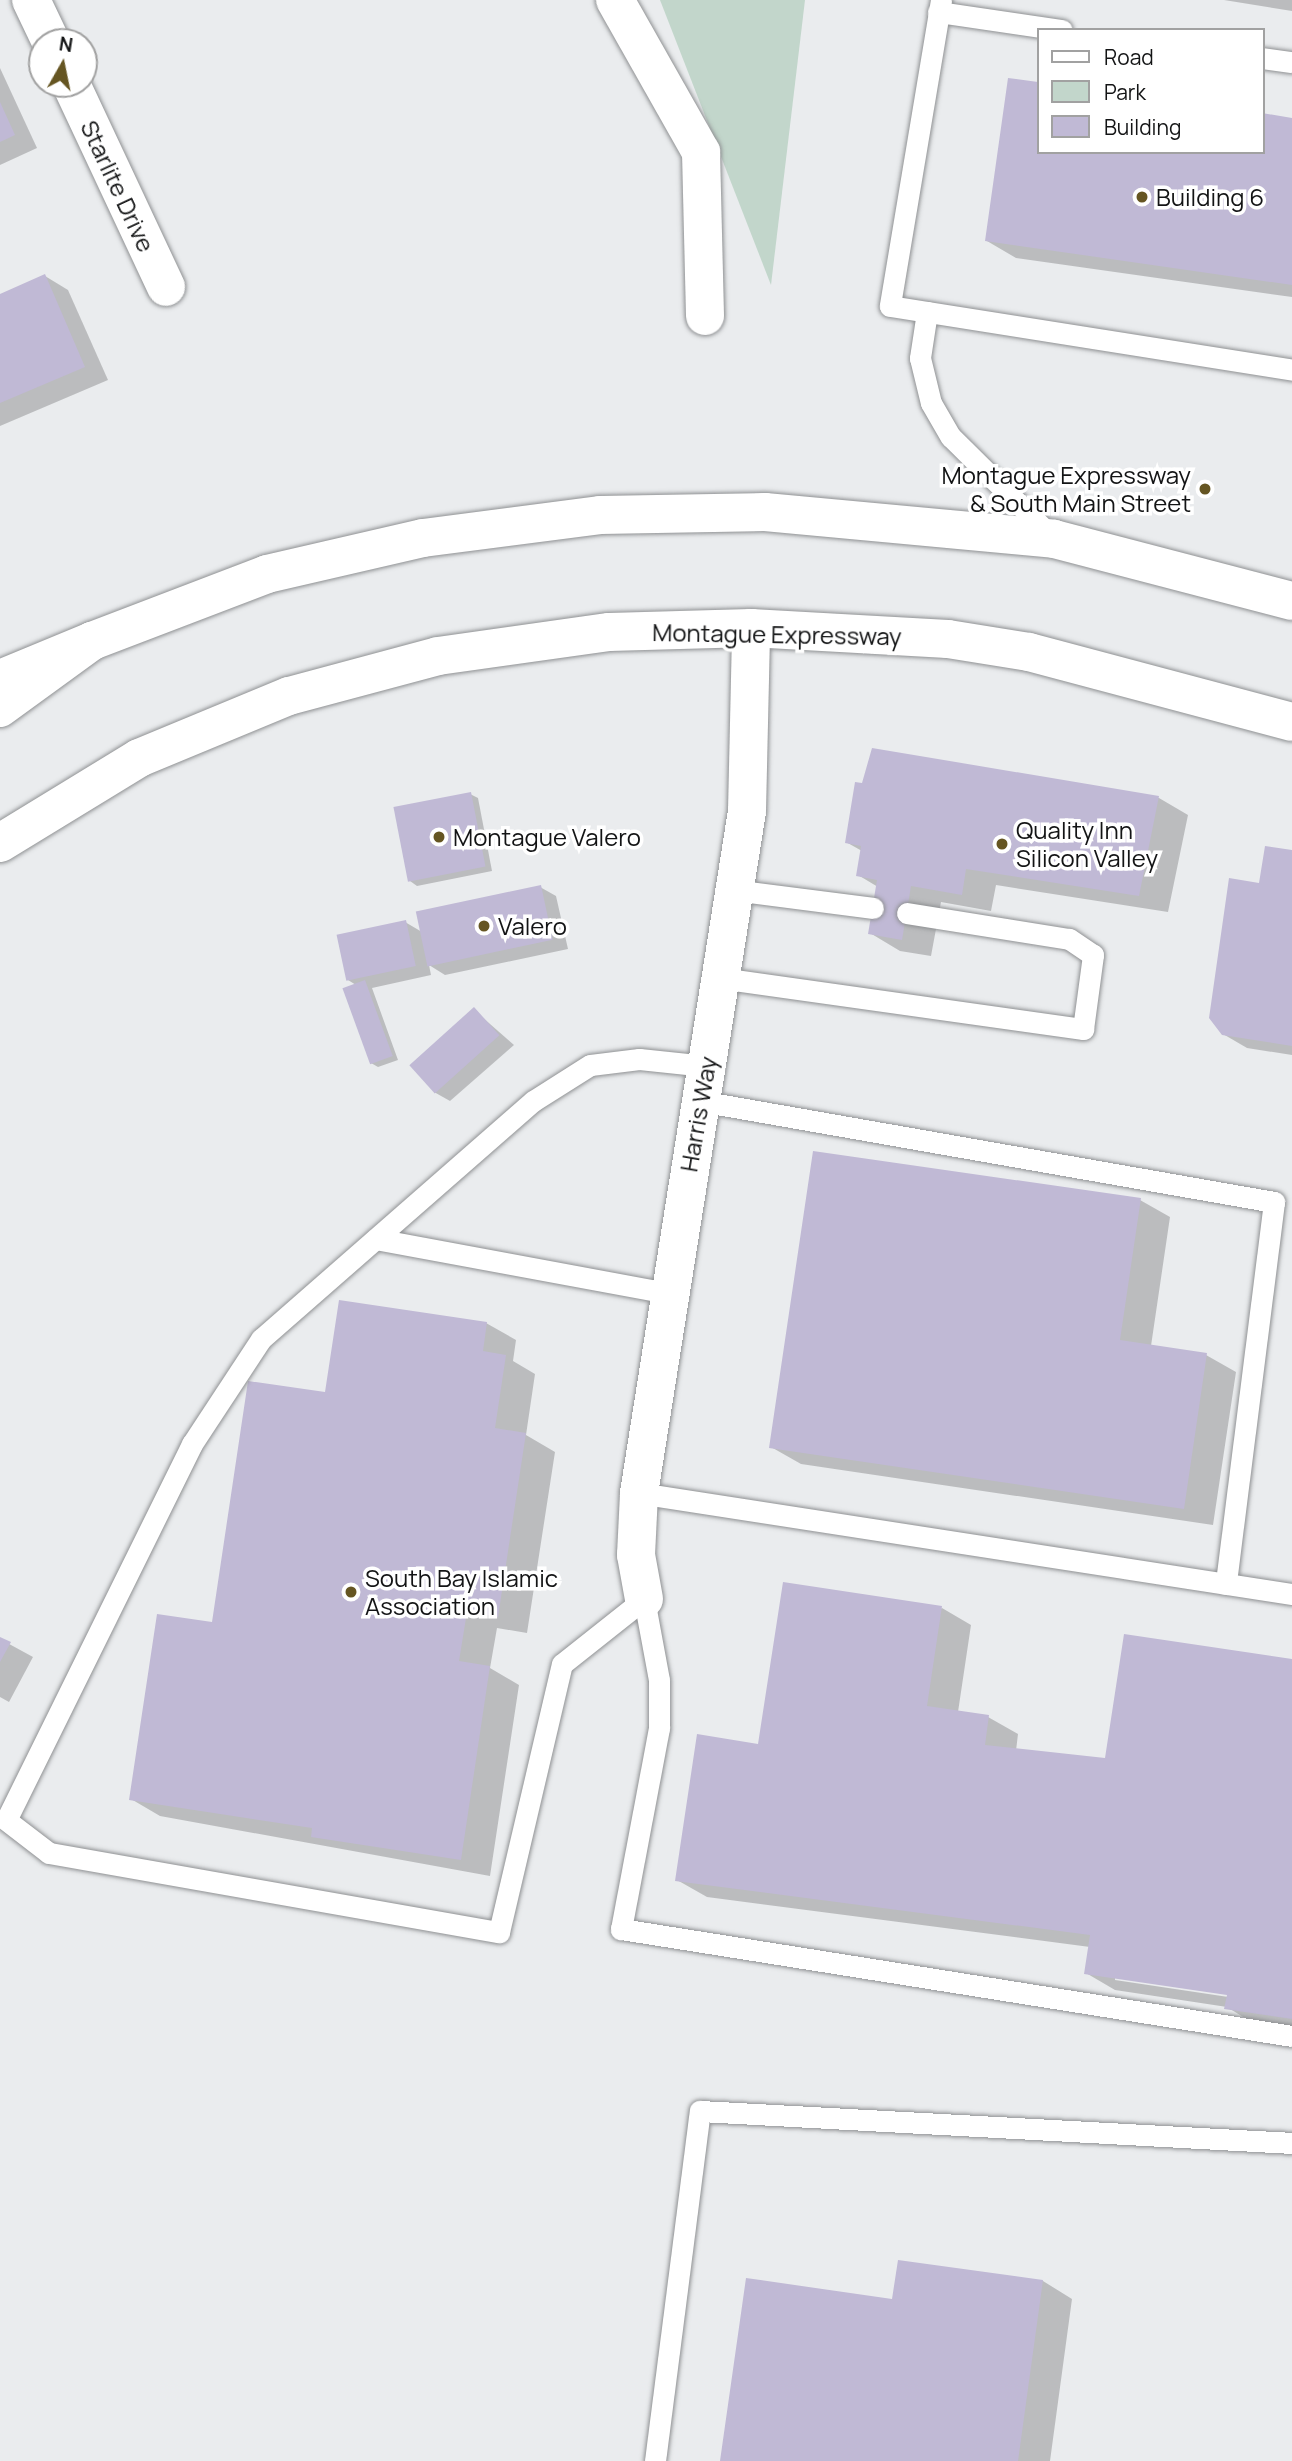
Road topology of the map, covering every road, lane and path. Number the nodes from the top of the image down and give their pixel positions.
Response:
1 (32, 0) edge
2 (615, 0) edge
3 (940, 6) edge
4 (45, 28) edge
5 (1052, 28) edge
6 (1264, 58) edge
7 (1292, 62) edge
8 (78, 98) edge
9 (166, 287) dead end
10 (927, 312) junction
11 (705, 316) dead end
12 (1292, 370) edge
13 (1054, 539) junction
14 (1292, 601) edge
15 (751, 628) junction
16 (92, 641) junction
17 (0, 679) edge
18 (0, 708) edge
19 (1292, 722) edge
20 (0, 843) edge
21 (733, 890) junction
22 (873, 908) dead end
23 (907, 913) dead end
24 (720, 978) junction
25 (703, 1084) junction
26 (376, 1239) junction
27 (668, 1293) junction
28 (639, 1493) junction
29 (1226, 1584) junction
30 (1292, 1594) edge
31 (644, 1599) junction
32 (1292, 2036) edge
33 (1292, 2143) edge
34 (656, 2461) edge

1 - 4 main road
2 - 11 main road
3 - 5 lane
3 - 10 lane
6 - 7 lane
8 - 9 main road, Starlite Drive
10 - 12 lane
10 - 13 lane
13 - 14 main road
13 - 16 main road
15 - 19 main road, Montague Expressway
15 - 20 main road, Montague Expressway
15 - 21 main road, Harris Way
16 - 17 main road
16 - 18 main road
21 - 22 lane
21 - 24 main road, Harris Way
23 - 24 lane
24 - 25 main road, Harris Way
25 - 26 lane
25 - 27 main road, Harris Way
25 - 29 lane
26 - 27 lane
26 - 31 lane
27 - 28 main road, Harris Way
28 - 29 lane
28 - 31 main road, Harris Way
29 - 30 lane
31 - 32 lane
33 - 34 lane

